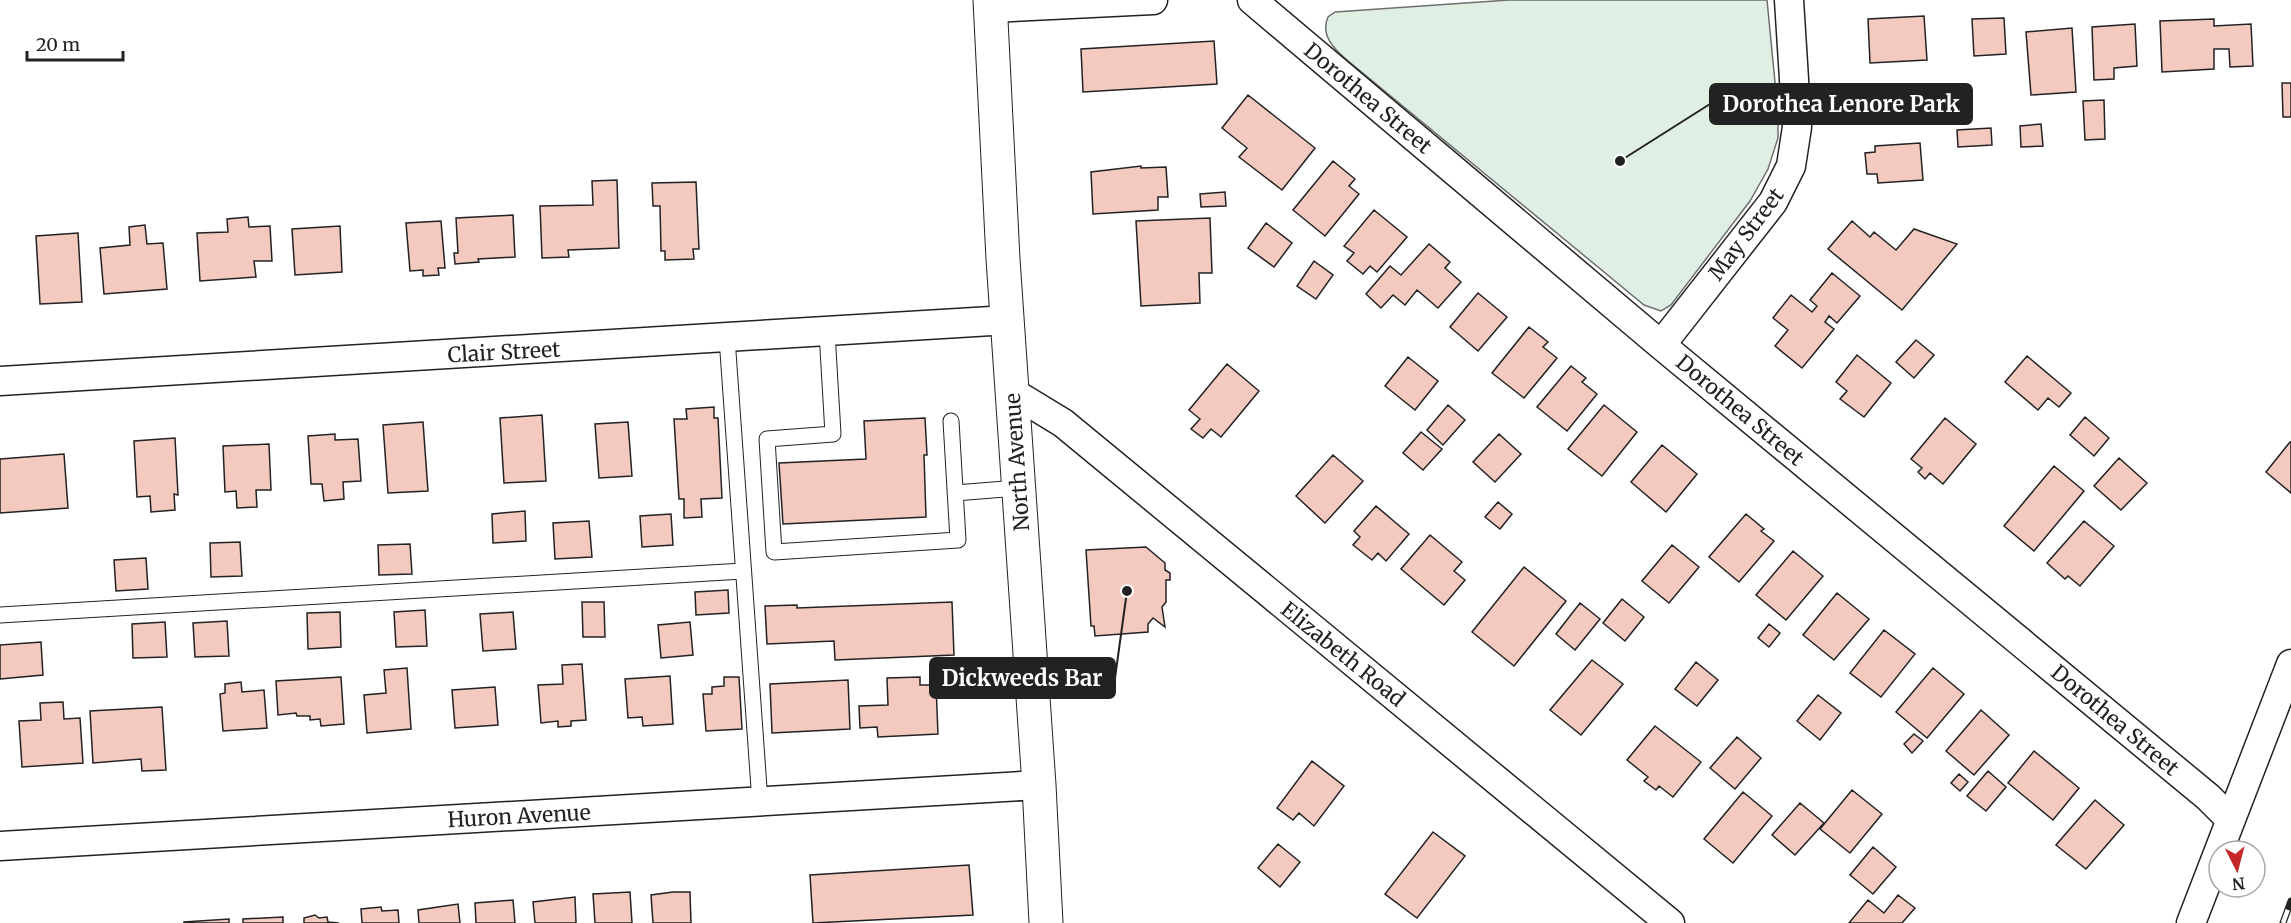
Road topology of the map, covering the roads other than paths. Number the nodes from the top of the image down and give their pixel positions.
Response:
1 (1153, 0) edge
2 (1252, 0) edge
3 (1789, 0) edge
4 (990, 4) edge
5 (1008, 320) junction
6 (827, 332) junction
7 (727, 338) junction
8 (1661, 345) junction
9 (0, 381) edge
10 (1012, 392) junction
11 (951, 421) dead end
12 (1018, 488) junction
13 (956, 493) junction
14 (744, 571) junction
15 (0, 615) edge
16 (2291, 664) edge
17 (1039, 785) junction
18 (760, 802) junction
19 (2230, 819) junction
20 (0, 846) edge
21 (1046, 923) edge
22 (1670, 923) edge
23 (2191, 923) edge

1 - 4 street
2 - 8 street, Dorothea Street
3 - 8 street, May Street
4 - 5 main road, North Avenue
5 - 6 street, Clair Street
5 - 10 main road, North Avenue
6 - 7 street, Clair Street
6 - 13 lane
7 - 9 street, Clair Street
7 - 14 lane
8 - 19 street, Dorothea Street
10 - 12 main road, North Avenue
10 - 22 street, Elizabeth Road
11 - 13 lane
12 - 13 lane
12 - 17 main road, North Avenue
14 - 15 lane
14 - 18 lane
16 - 19 street
17 - 18 street, Huron Avenue
17 - 21 main road, North Avenue
18 - 20 street, Huron Avenue
19 - 23 street

